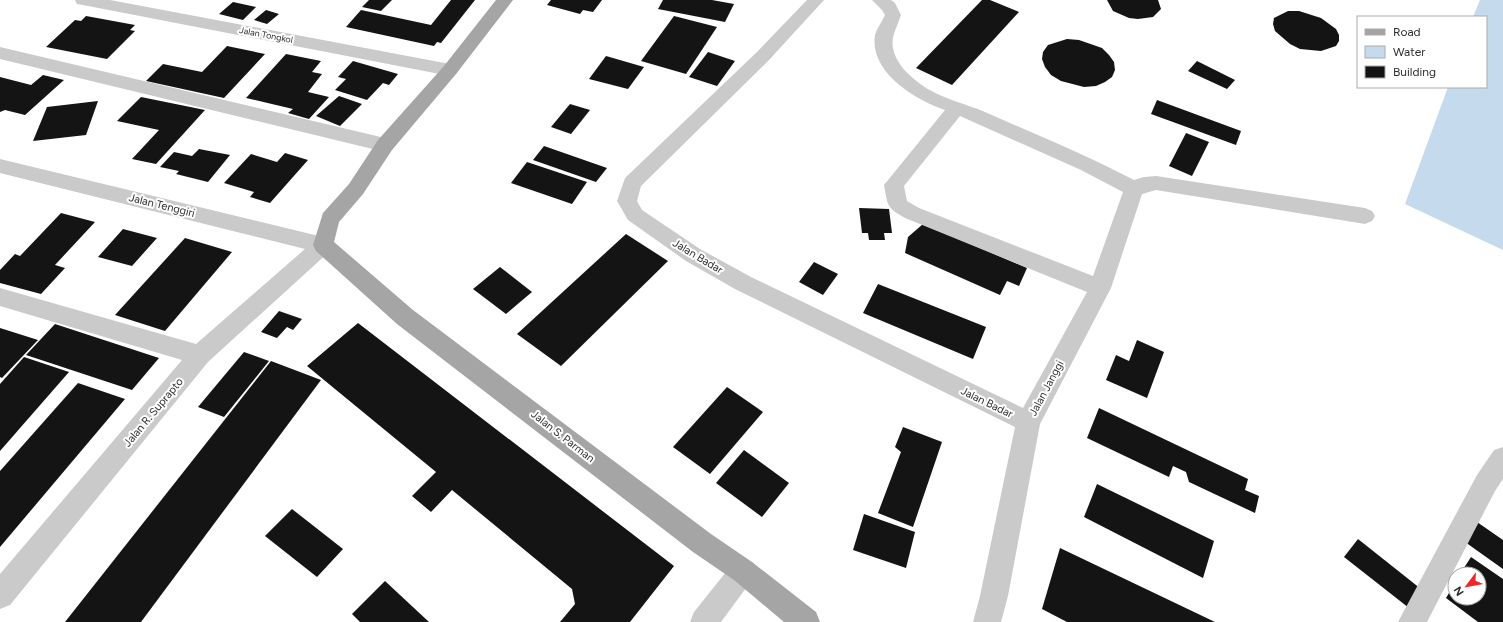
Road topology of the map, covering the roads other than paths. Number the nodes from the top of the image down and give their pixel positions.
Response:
1 (83, 0) edge
2 (505, 0) edge
3 (816, 0) edge
4 (880, 0) edge
5 (0, 53) edge
6 (450, 70) junction
7 (957, 107) junction
8 (385, 145) junction
9 (0, 166) edge
10 (1134, 189) junction
11 (1365, 216) dead end
12 (323, 245) junction
13 (1100, 288) junction
14 (0, 297) edge
15 (200, 355) junction
16 (1028, 422) junction
17 (1503, 458) edge
18 (743, 571) junction
19 (0, 595) edge
20 (704, 622) edge
21 (806, 622) edge
22 (987, 622) edge
23 (1412, 622) edge

1 - 6 street, Jalan Tongkol
2 - 6 main road
3 - 16 street, Jalan Badar
4 - 7 street
5 - 8 street
6 - 8 main road
7 - 10 street
7 - 13 street
8 - 12 main road
9 - 12 street, Jalan Tenggiri
10 - 11 street
10 - 13 street, Jalan Janggi
12 - 15 street, Jalan R. Suprapto
12 - 18 main road, Jalan S. Parman
13 - 16 street, Jalan Janggi
14 - 15 street
15 - 19 street, Jalan R. Suprapto
16 - 22 street, Jalan Janggi
17 - 23 street
18 - 20 street
18 - 21 main road, Jalan S. Parman

